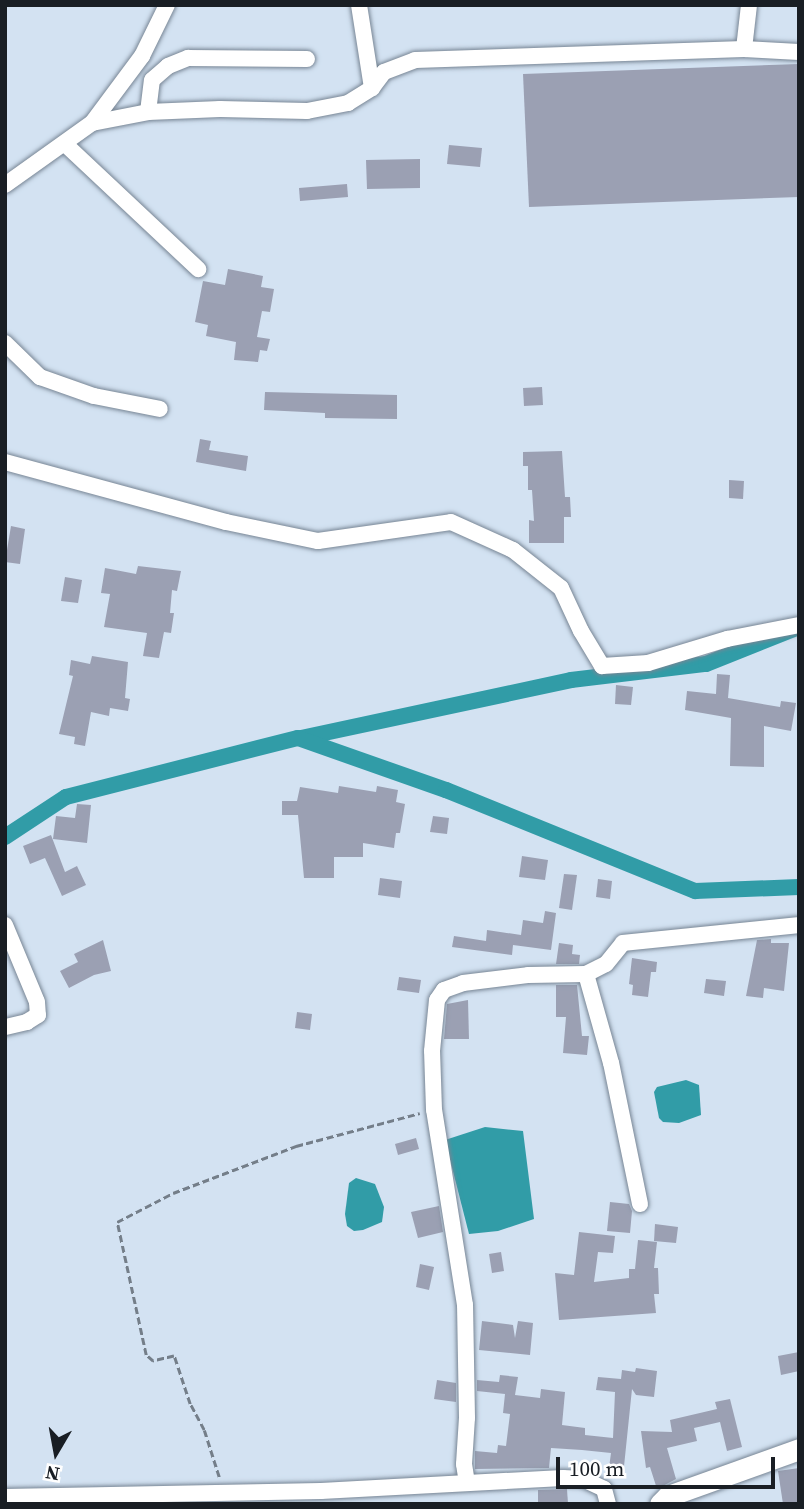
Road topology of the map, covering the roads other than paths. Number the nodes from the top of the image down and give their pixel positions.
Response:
1 (167, 5) edge
2 (359, 5) edge
3 (749, 5) edge
4 (744, 49) junction
5 (799, 52) edge
6 (307, 59) dead end
7 (372, 88) junction
8 (148, 112) junction
9 (92, 123) junction
10 (65, 144) junction
11 (5, 185) edge
12 (198, 269) dead end
13 (5, 343) edge
14 (160, 409) dead end
15 (5, 462) edge
16 (799, 625) edge
17 (5, 925) edge
18 (799, 925) edge
19 (586, 974) junction
20 (5, 1027) edge
21 (640, 1205) dead end
22 (799, 1449) edge
23 (467, 1483) junction
24 (5, 1497) edge
25 (666, 1501) edge
26 (608, 1504) edge

1 - 9 street
2 - 7 street
3 - 4 street
4 - 5 street
4 - 7 street
6 - 8 street
7 - 8 street
8 - 9 street
9 - 10 street
10 - 11 street
10 - 12 street
13 - 14 street
15 - 16 street
17 - 20 street
18 - 19 street
19 - 21 street
19 - 23 street
22 - 25 main road
23 - 24 street
23 - 26 street

